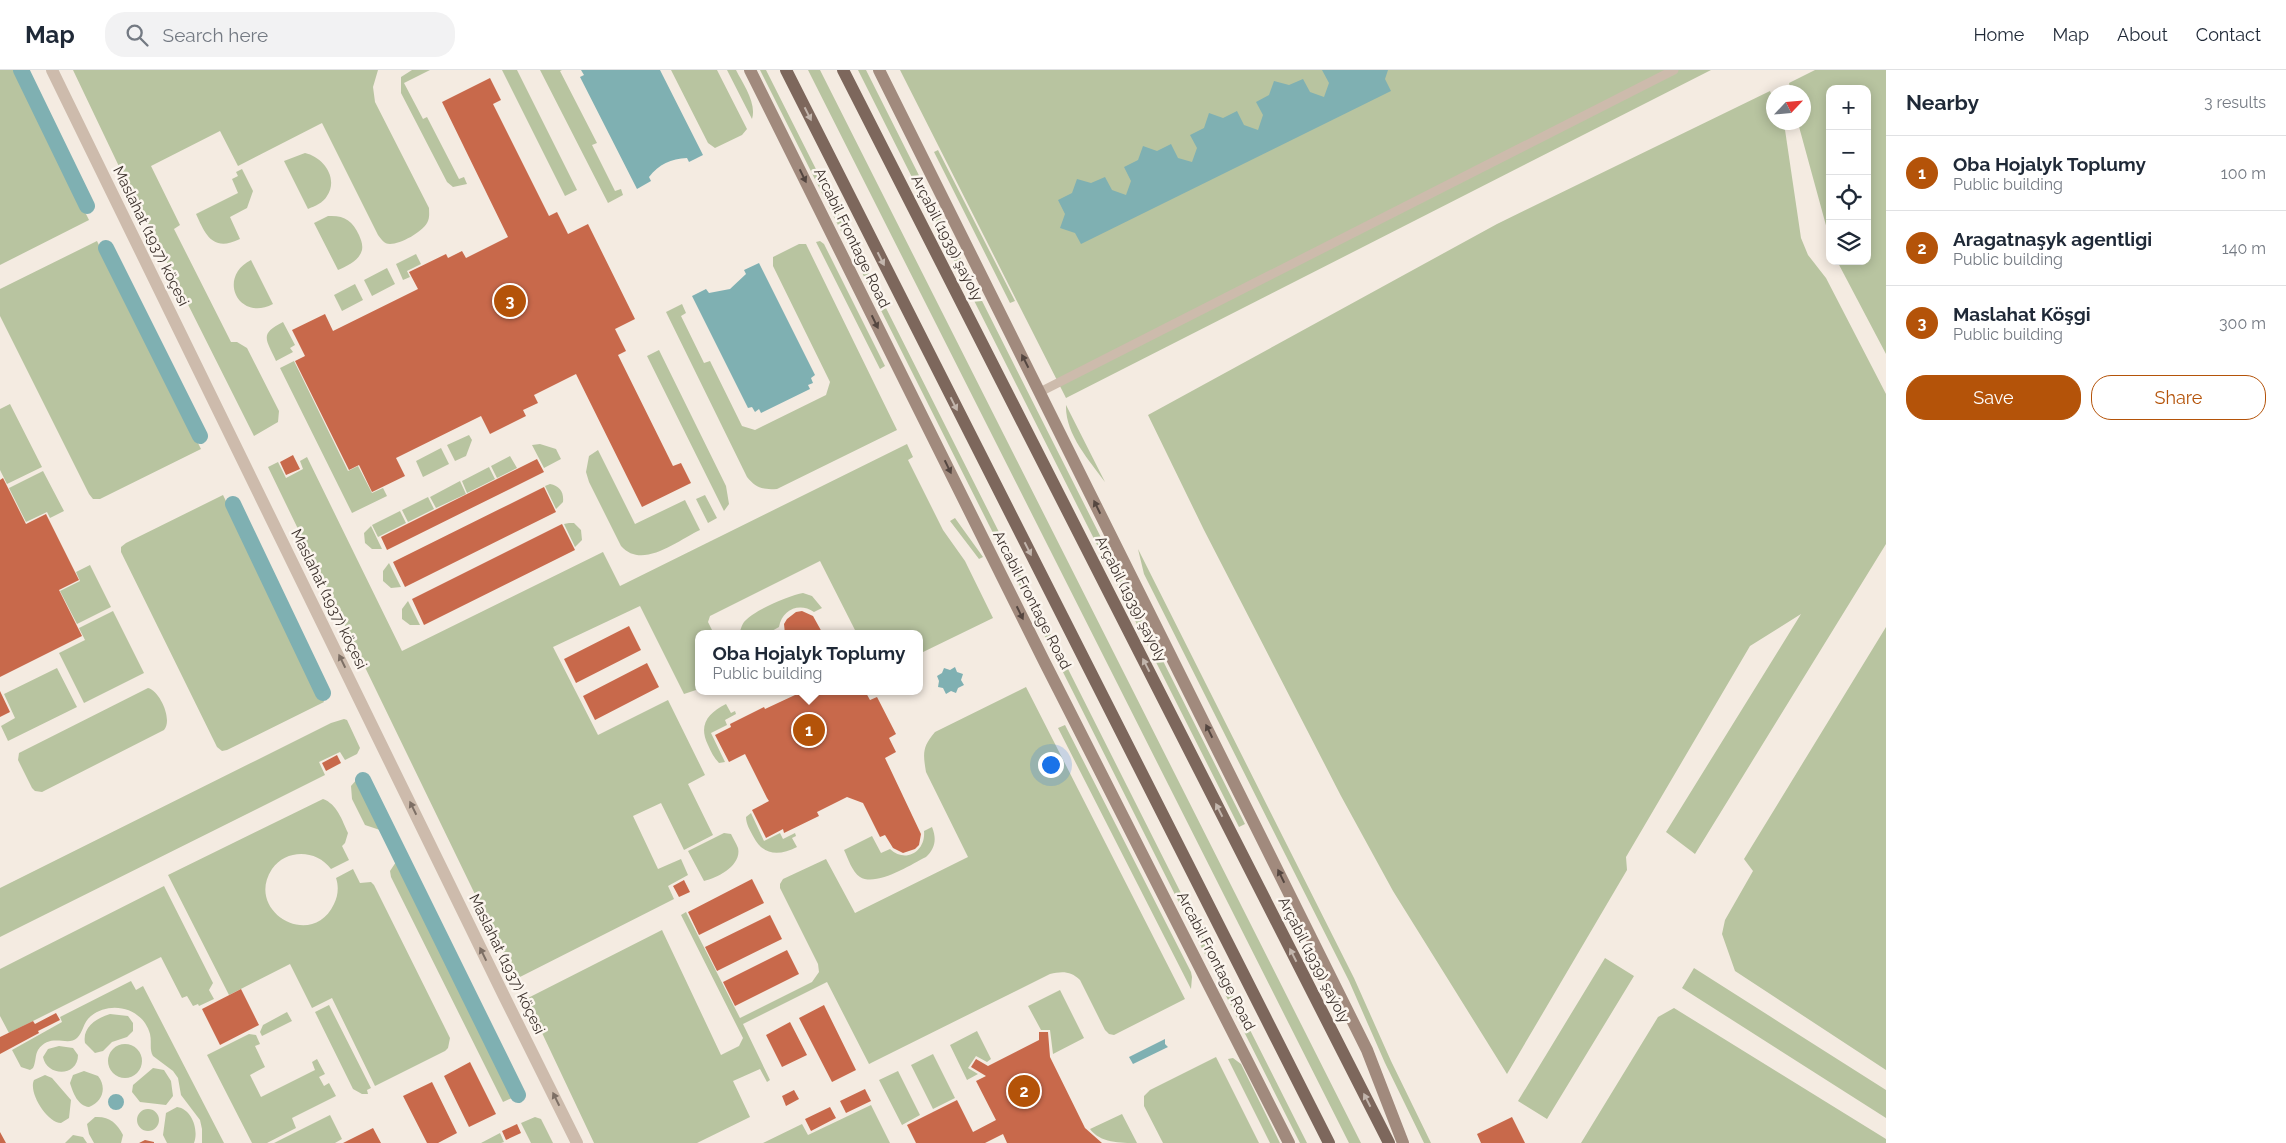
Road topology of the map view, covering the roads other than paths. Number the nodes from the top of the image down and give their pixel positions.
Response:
1 (52, 70) edge
2 (750, 70) edge
3 (786, 70) edge
4 (843, 70) edge
5 (879, 70) edge
6 (1674, 70) edge
7 (1040, 392) junction
8 (577, 1143) edge
9 (1289, 1143) edge
10 (1329, 1143) edge
11 (1389, 1143) edge
12 (1404, 1143) edge

8 -> 1 street, Maslahat (1937) köçesi
2 -> 9 street, Arcabil Frontage Road
3 -> 10 main road
11 -> 4 main road, Arçabil (1939) şaýoly
7 -> 5 street
6 - 7 lane
12 -> 7 street

